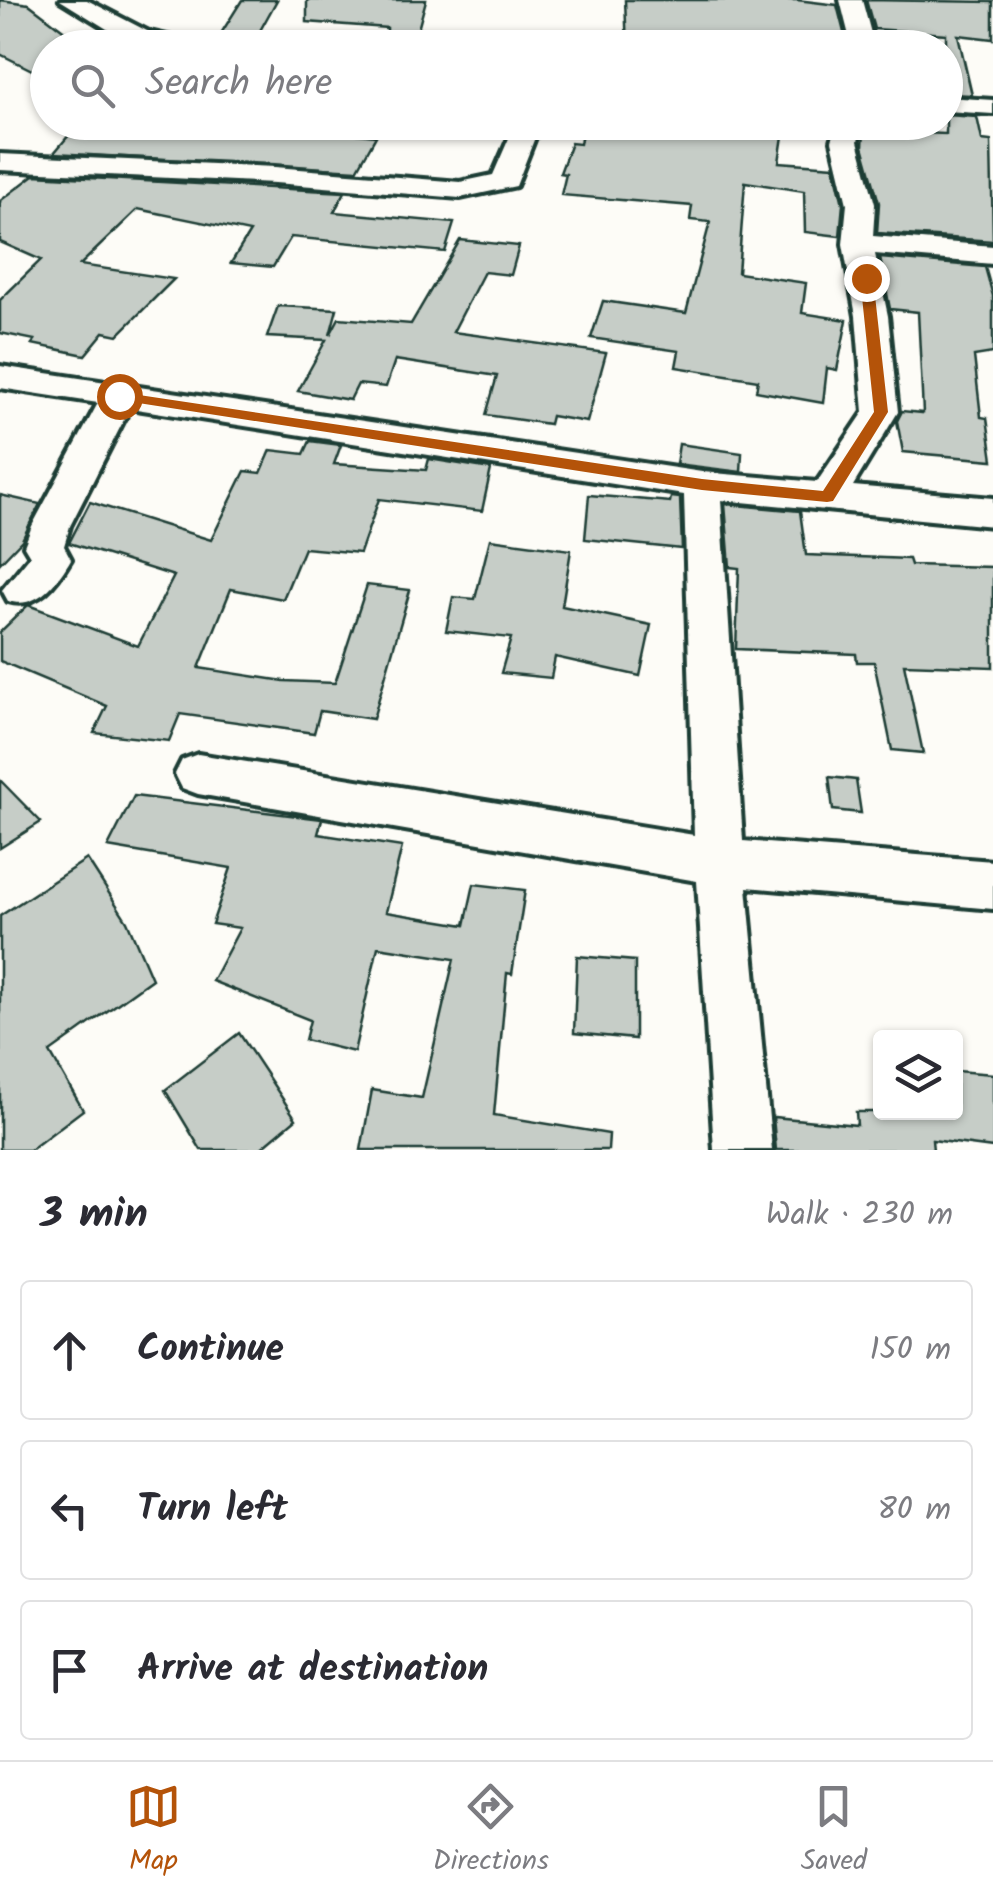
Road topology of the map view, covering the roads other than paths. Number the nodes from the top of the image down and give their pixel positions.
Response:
1 (70, 0) edge
2 (852, 0) edge
3 (124, 30) edge
4 (860, 30) edge
5 (963, 105) edge
6 (993, 107) edge
7 (521, 140) edge
8 (845, 140) edge
9 (0, 162) edge
10 (858, 244) junction
11 (993, 255) edge
12 (0, 376) edge
13 (119, 396) junction
14 (702, 484) junction
15 (827, 497) junction
16 (993, 512) edge
17 (22, 590) dead end
18 (198, 774) dead end
19 (720, 862) junction
20 (993, 885) edge
21 (743, 1150) edge

1 - 3 street
2 - 4 street
5 - 6 street
7 - 9 street
8 - 10 street
10 - 11 street
10 - 15 street
12 - 13 street
13 - 14 street
13 - 17 street
14 - 15 street
14 - 19 street
15 - 16 street
18 - 19 street
19 - 20 street
19 - 21 street

